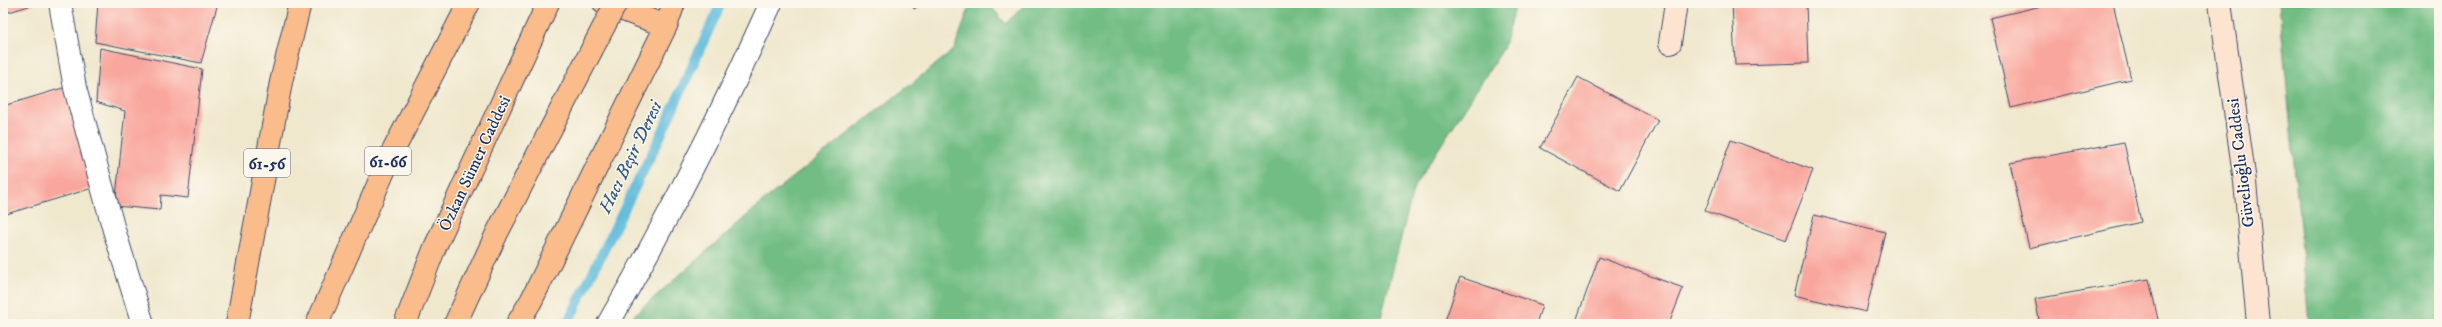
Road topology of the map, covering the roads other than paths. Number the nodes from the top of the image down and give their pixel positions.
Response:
1 (60, 3) edge
2 (300, 3) edge
3 (469, 3) edge
4 (548, 3) edge
5 (604, 3) edge
6 (616, 3) edge
7 (674, 3) edge
8 (771, 3) edge
9 (1676, 3) edge
10 (2219, 8) edge
11 (666, 26) junction
12 (1670, 43) dead end
13 (143, 324) edge
14 (237, 324) edge
15 (316, 324) edge
16 (405, 324) edge
17 (455, 324) edge
18 (517, 324) edge
19 (608, 324) edge
20 (2258, 324) edge

1 - 13 street
2 - 14 main road, 61-56
3 - 15 main road, 61-66
4 - 16 main road, Özkan Sümer Caddesi
5 - 11 main road
6 - 17 main road, bridge
7 - 11 main road
8 - 19 street
9 - 12 street
10 - 20 street, Güvelioğlu Caddesi
11 - 18 main road

